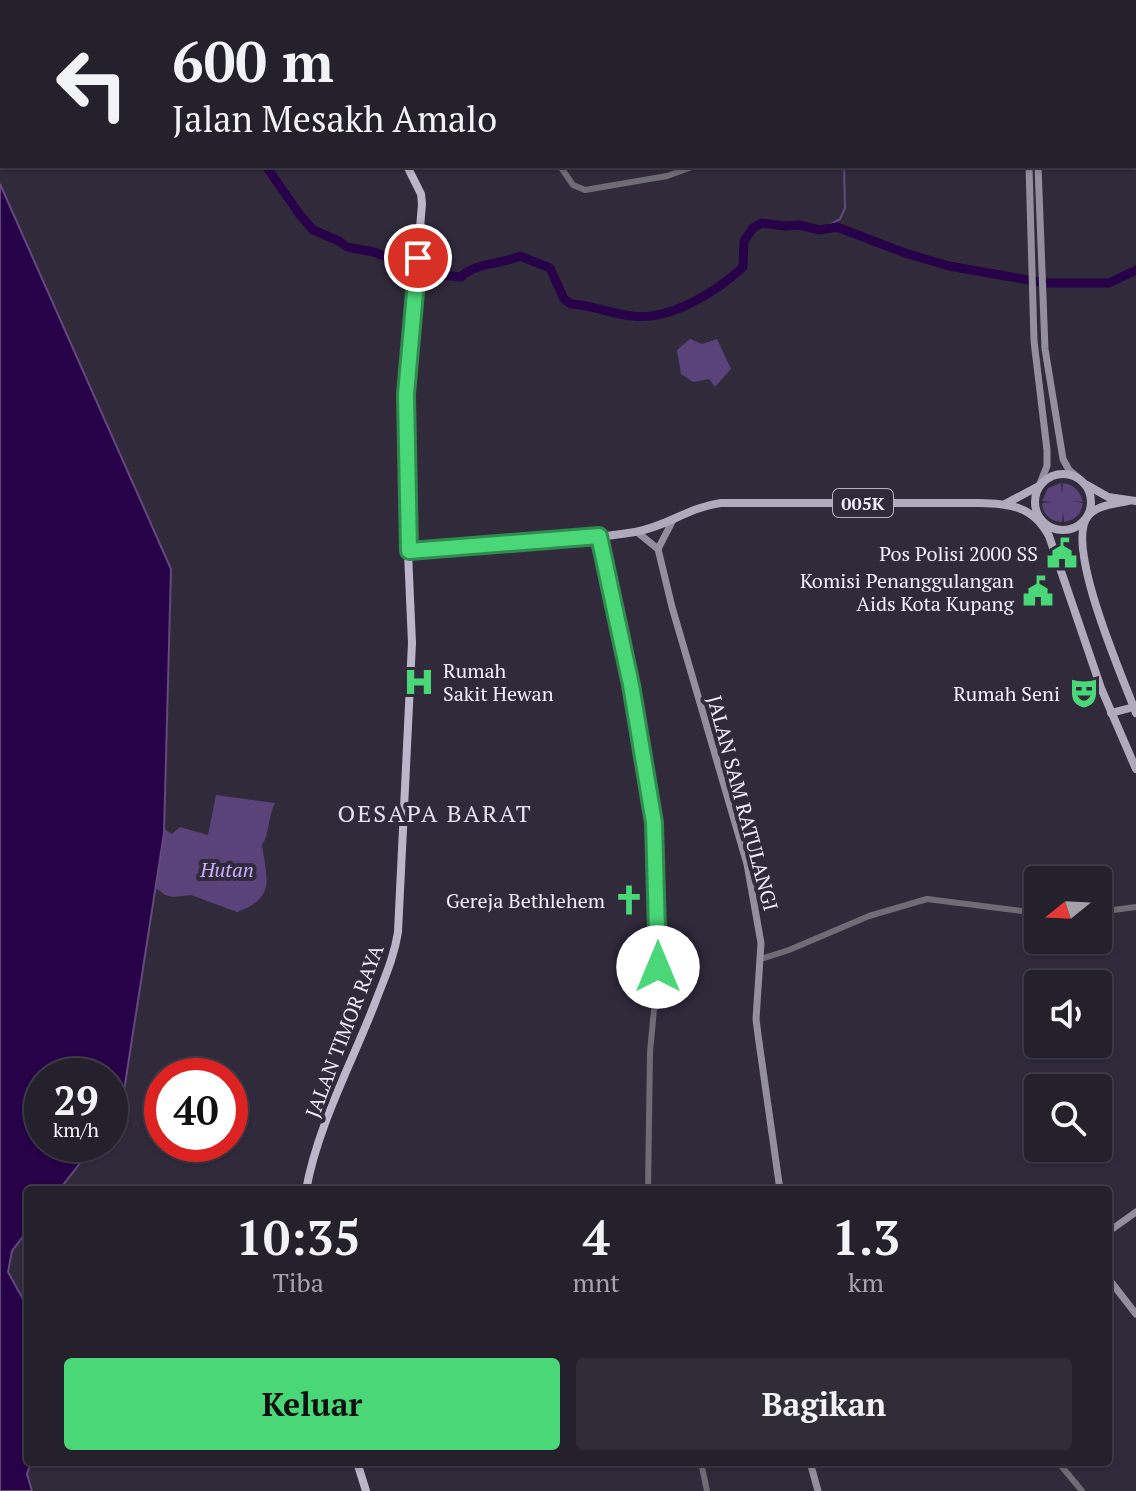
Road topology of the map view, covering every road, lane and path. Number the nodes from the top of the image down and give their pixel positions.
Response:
1 (408, 168) edge
2 (561, 168) edge
3 (689, 168) edge
4 (1029, 168) edge
5 (1038, 168) edge
6 (1036, 222) junction
7 (1081, 480) junction
8 (1039, 486) junction
9 (1132, 501) edge
10 (1004, 504) junction
11 (1086, 517) junction
12 (1040, 519) junction
13 (672, 522) junction
14 (637, 532) junction
15 (599, 536) junction
16 (658, 549) junction
17 (409, 551) junction
18 (1135, 710) edge
19 (1111, 713) junction
20 (1136, 769) edge
21 (1136, 907) edge
22 (1112, 910) edge
23 (1024, 911) edge
24 (761, 959) junction
25 (307, 1186) edge
26 (648, 1186) edge
27 (779, 1186) edge
28 (1136, 1212) edge
29 (1112, 1229) edge
30 (1112, 1283) edge
31 (1136, 1314) edge
32 (358, 1466) edge
33 (702, 1466) edge
34 (811, 1466) edge
35 (1061, 1466) edge
36 (366, 1491) edge
37 (707, 1491) edge
38 (818, 1491) edge
39 (1082, 1491) edge

1 - 17 highway, JALAN TIMOR RAYA
2 - 3 street
4 - 6 main road
5 - 6 main road
6 - 7 main road
6 - 8 main road
7 - 8 main road
7 - 9 main road
7 - 11 main road
8 - 10 main road, 005K
8 - 12 main road
9 - 11 main road
10 - 12 main road, 005K
10 - 13 main road, 005K
11 - 12 main road
11 - 18 main road
12 - 19 main road
13 - 14 main road, 005K
13 - 16 main road
14 - 15 main road, 005K
14 - 16 main road
15 - 17 main road, 005K
15 - 26 street
16 - 24 main road, JALAN SAM RATULANGI
17 - 25 highway, JALAN TIMOR RAYA
18 - 19 main road
19 - 20 main road
21 - 22 street
23 - 24 street
24 - 27 main road, JALAN SAM RATULANGI
28 - 29 main road
30 - 31 main road
32 - 36 highway
33 - 37 street
34 - 38 main road
35 - 39 street

